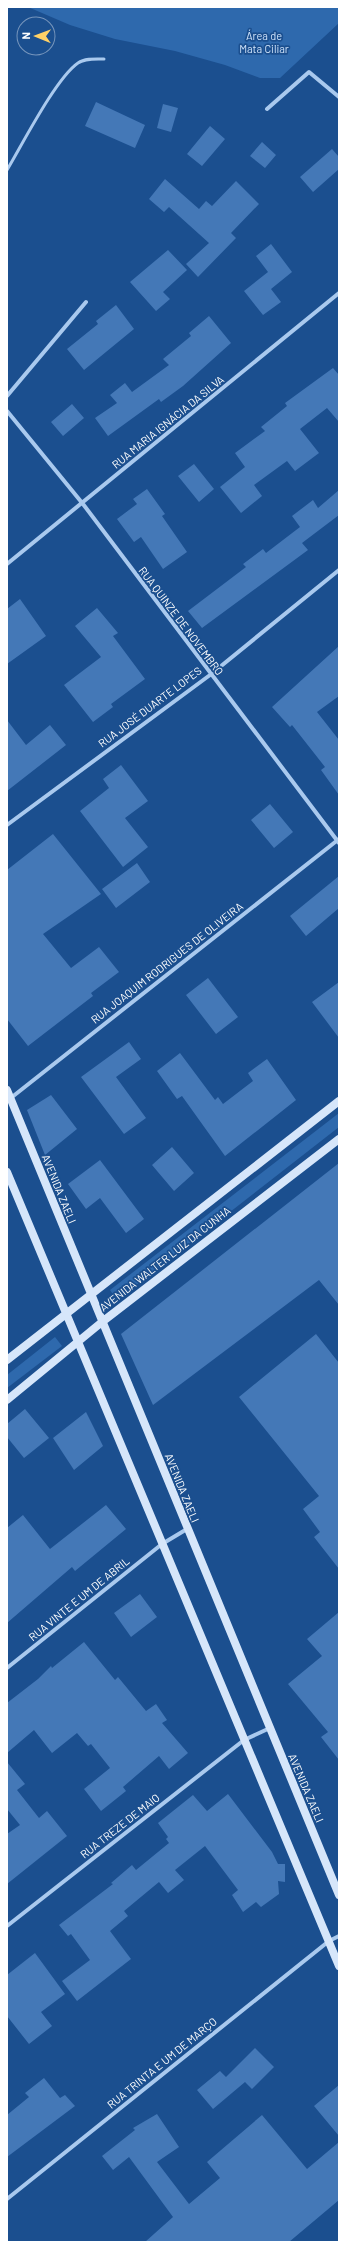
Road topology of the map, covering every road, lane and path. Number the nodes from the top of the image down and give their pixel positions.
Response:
1 (104, 59) dead end
2 (339, 97) edge
3 (267, 109) dead end
4 (7, 170) edge
5 (339, 294) edge
6 (86, 302) dead end
7 (7, 396) edge
8 (7, 411) edge
9 (83, 504) junction
10 (7, 564) edge
11 (339, 570) edge
12 (210, 674) junction
13 (7, 825) edge
14 (338, 841) edge
15 (7, 1090) edge
16 (9, 1099) edge
17 (339, 1101) edge
18 (339, 1139) edge
19 (7, 1172) edge
20 (90, 1294) junction
21 (66, 1312) junction
22 (102, 1322) junction
23 (78, 1342) junction
24 (7, 1360) edge
25 (7, 1400) edge
26 (187, 1529) junction
27 (162, 1544) junction
28 (7, 1668) edge
29 (270, 1728) junction
30 (244, 1740) junction
31 (339, 1895) edge
32 (7, 1926) edge
33 (339, 1936) edge
34 (329, 1941) junction
35 (339, 1966) edge
36 (7, 2199) edge

1 - 4 lane
2 - 3 street
5 - 9 street, RUA MARIA IGNÁCIA DA SILVA
6 - 7 street
8 - 9 street, RUA QUINZE DE NOVEMBRO
9 - 10 street, RUA MARIA IGNÁCIA DA SILVA
9 - 12 street, RUA QUINZE DE NOVEMBRO
11 - 12 street, RUA JOSÉ DUARTE LOPES
12 - 13 street, RUA JOSÉ DUARTE LOPES
12 - 14 street, RUA QUINZE DE NOVEMBRO
14 - 16 street, RUA JOAQUIM RODRIGUES DE OLIVEIRA
15 - 16 street, AVENIDA ZAELI
16 - 20 street, AVENIDA ZAELI
17 - 20 street, AVENIDA WALTER LUIZ DA CUNHA
18 - 22 street, AVENIDA WALTER LUIZ DA CUNHA
19 - 21 street
20 - 21 street, AVENIDA WALTER LUIZ DA CUNHA
20 - 22 street, AVENIDA ZAELI
21 - 23 street
21 - 24 street, AVENIDA WALTER LUIZ DA CUNHA
22 - 23 street, AVENIDA WALTER LUIZ DA CUNHA
22 - 26 street, AVENIDA ZAELI
23 - 25 street, AVENIDA WALTER LUIZ DA CUNHA
23 - 27 street
26 - 27 street, RUA VINTE E UM DE ABRIL
26 - 29 street, AVENIDA ZAELI
27 - 28 street, RUA VINTE E UM DE ABRIL
27 - 30 street
29 - 30 street, RUA TREZE DE MAIO
29 - 31 street, AVENIDA ZAELI
30 - 32 street, RUA TREZE DE MAIO
30 - 34 street
33 - 34 street, RUA TRINTA E UM DE MARÇO
34 - 35 street
34 - 36 street, RUA TRINTA E UM DE MARÇO

